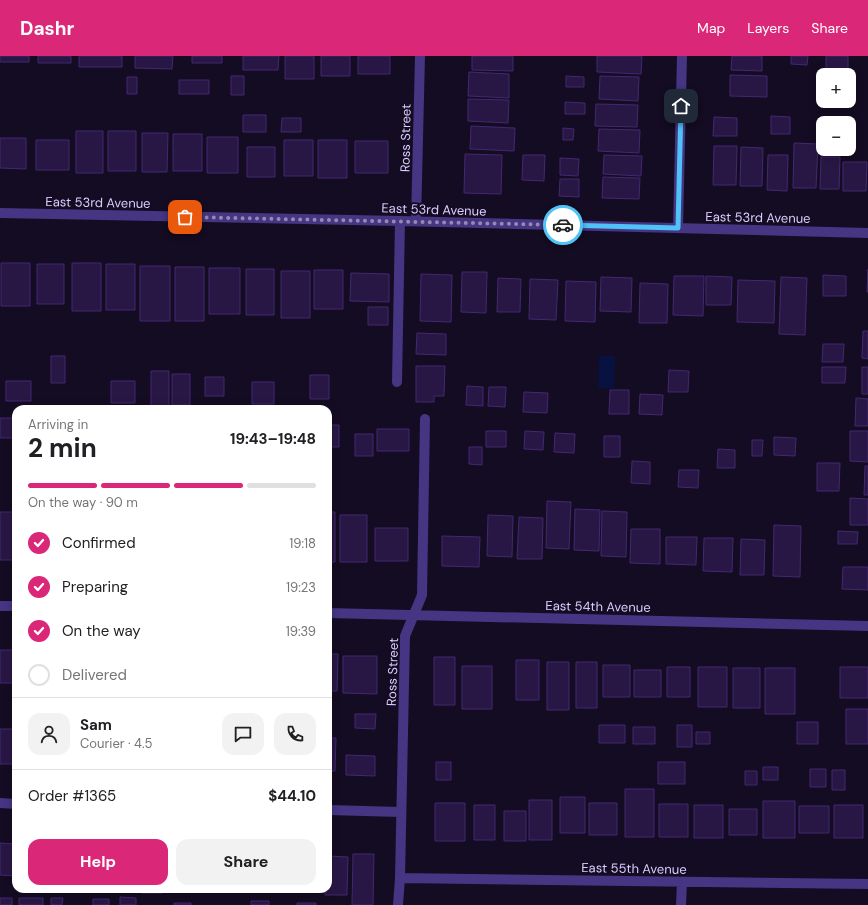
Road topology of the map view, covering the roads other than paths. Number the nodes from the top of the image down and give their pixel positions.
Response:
1 (420, 56) edge
2 (682, 56) edge
3 (0, 213) edge
4 (400, 221) junction
5 (416, 221) junction
6 (678, 228) junction
7 (868, 233) edge
8 (398, 382) dead end
9 (425, 419) dead end
10 (0, 606) edge
11 (12, 606) edge
12 (332, 613) edge
13 (413, 615) junction
14 (868, 626) edge
15 (0, 803) edge
16 (12, 804) edge
17 (332, 810) edge
18 (401, 812) junction
19 (400, 878) junction
20 (682, 882) junction
21 (868, 884) edge
22 (398, 905) edge
23 (681, 905) edge

1 - 5 street, Ross Street
2 - 6 street
3 - 4 street, East 53rd Avenue
4 - 5 street, East 53rd Avenue
4 - 8 street
5 - 6 street, East 53rd Avenue
6 - 7 street, East 53rd Avenue
9 - 13 street, Ross Street
10 - 11 street
12 - 13 street, East 54th Avenue
13 - 14 street, East 54th Avenue
13 - 18 street, Ross Street
15 - 16 street
17 - 18 street
18 - 19 street, Ross Street
19 - 20 street, East 55th Avenue
19 - 22 street, Ross Street
20 - 21 street, East 55th Avenue
20 - 23 street

